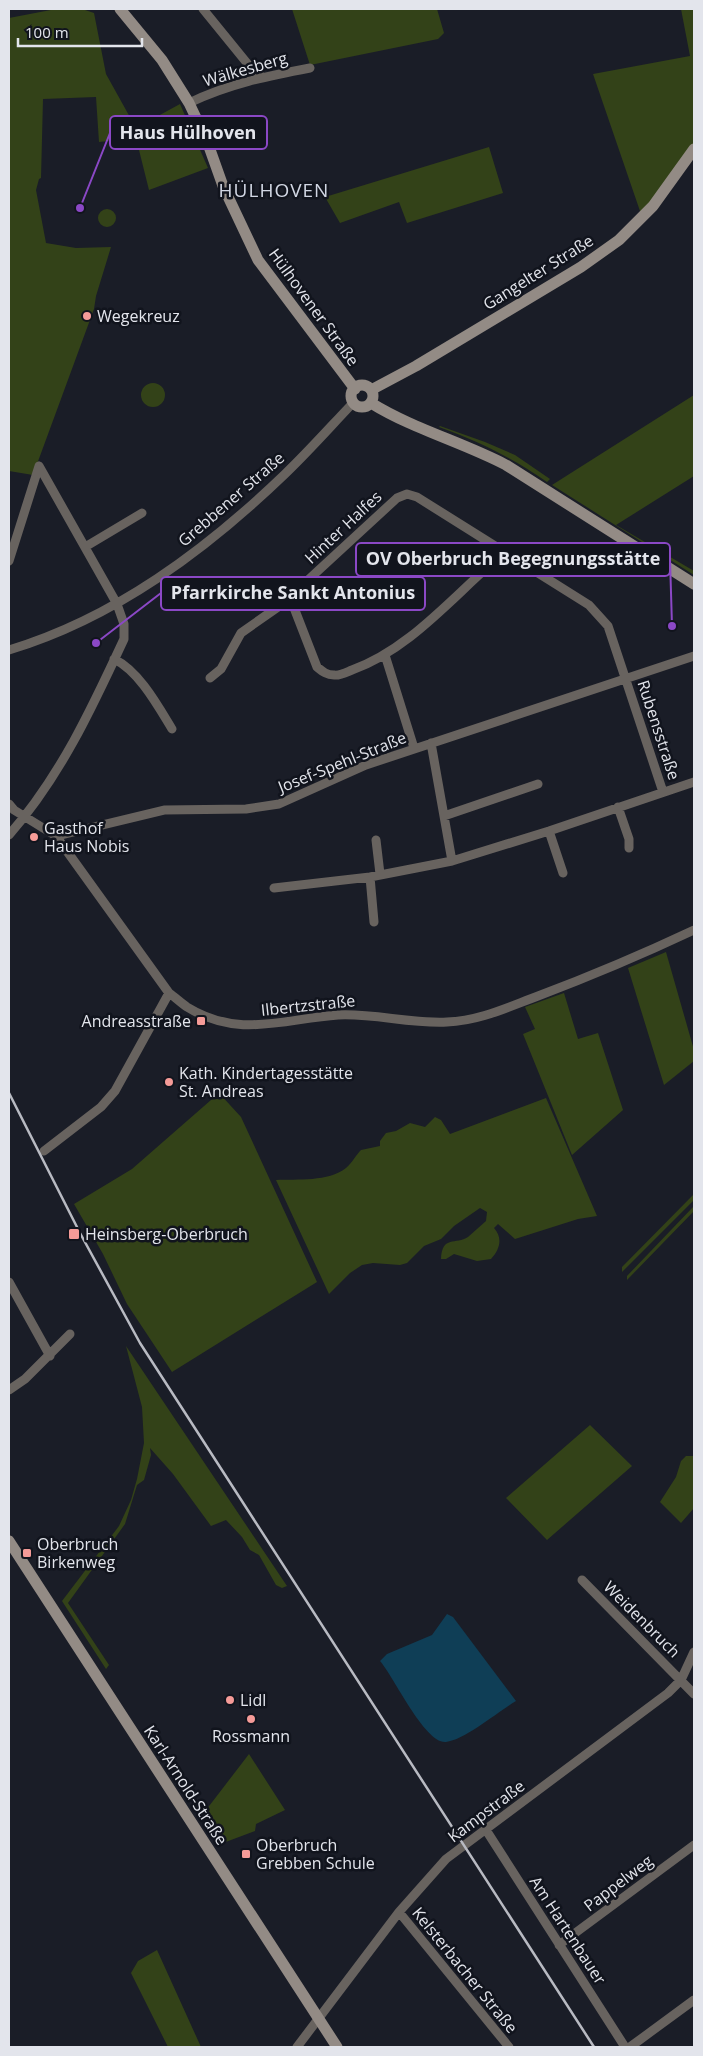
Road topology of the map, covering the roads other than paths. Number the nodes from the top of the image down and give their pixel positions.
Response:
1 (120, 9) edge
2 (203, 9) edge
3 (310, 68) dead end
4 (262, 77) junction
5 (189, 102) junction
6 (694, 149) edge
7 (355, 388) junction
8 (371, 390) junction
9 (353, 403) junction
10 (371, 403) junction
11 (142, 513) dead end
12 (85, 547) junction
13 (500, 550) junction
14 (9, 561) edge
15 (694, 584) edge
16 (291, 600) junction
17 (116, 604) junction
18 (9, 650) edge
19 (386, 655) junction
20 (114, 659) junction
21 (694, 659) edge
22 (210, 678) dead end
23 (625, 678) junction
24 (172, 729) dead end
25 (431, 743) junction
26 (414, 748) junction
27 (694, 782) edge
28 (538, 784) dead end
29 (663, 792) junction
30 (9, 804) edge
31 (618, 807) junction
32 (26, 816) junction
33 (444, 816) junction
34 (549, 831) junction
35 (9, 835) edge
36 (56, 836) junction
37 (376, 840) dead end
38 (629, 848) dead end
39 (452, 861) junction
40 (563, 873) dead end
41 (380, 874) junction
42 (370, 877) junction
43 (274, 888) dead end
44 (374, 922) dead end
45 (694, 930) edge
46 (170, 993) junction
47 (44, 1150) dead end
48 (10, 1287) edge
49 (70, 1334) dead end
50 (50, 1356) junction
51 (9, 1390) edge
52 (9, 1541) edge
53 (582, 1580) dead end
54 (694, 1652) edge
55 (681, 1680) junction
56 (694, 1694) edge
57 (486, 1830) junction
58 (694, 1845) edge
59 (399, 1912) junction
60 (559, 1945) junction
61 (694, 2000) edge
62 (318, 2019) junction
63 (297, 2047) edge
64 (337, 2047) edge
65 (508, 2047) edge
66 (625, 2047) edge
67 (630, 2047) edge

1 - 5 main road, Hülhovener Straße
2 - 4 street
3 - 4 street, Wälkesberg
4 - 5 street, Wälkesberg
5 - 7 main road, Hülhovener Straße
6 - 8 main road, Gangelter Straße
7 - 8 main road
7 - 9 main road
8 - 10 main road
9 - 10 main road
9 - 17 street, Grebbener Straße
10 - 15 main road
11 - 12 street
12 - 14 street
12 - 17 street
13 - 16 street, Hinter Halfes
13 - 19 street
13 - 23 street, Hinter Halfes
16 - 19 street
16 - 22 street, Hinter Halfes
17 - 18 street, Grebbener Straße
17 - 20 street
19 - 26 street
20 - 24 street
20 - 32 street
21 - 23 street, Josef-Spehl-Straße
23 - 25 street, Josef-Spehl-Straße
23 - 29 street, Rubensstraße
25 - 26 street, Josef-Spehl-Straße
25 - 33 street
26 - 36 street, Josef-Spehl-Straße
27 - 29 street
28 - 33 street
29 - 31 street
30 - 32 street
31 - 34 street
31 - 38 street
32 - 35 street
32 - 36 street
33 - 39 street
34 - 39 street
34 - 40 street
36 - 46 street, Ilbertzstraße
37 - 41 street
39 - 41 street
41 - 42 street
42 - 43 street
42 - 44 street
45 - 46 street, Ilbertzstraße
46 - 47 street
48 - 50 street
49 - 50 street
50 - 51 street
52 - 62 main road, Karl-Arnold-Straße
53 - 55 street, Weidenbruch
54 - 55 street, Kampstraße
55 - 56 street, Weidenbruch
55 - 57 street, Kampstraße
57 - 59 street, Kampstraße
57 - 60 street, Am Hartenbauer
58 - 60 street, Pappelweg
59 - 62 street, Kampstraße
59 - 65 street, Kelsterbacher Straße
60 - 66 street, Am Hartenbauer
61 - 67 street
62 - 63 street, Kampstraße
62 - 64 main road, Karl-Arnold-Straße

